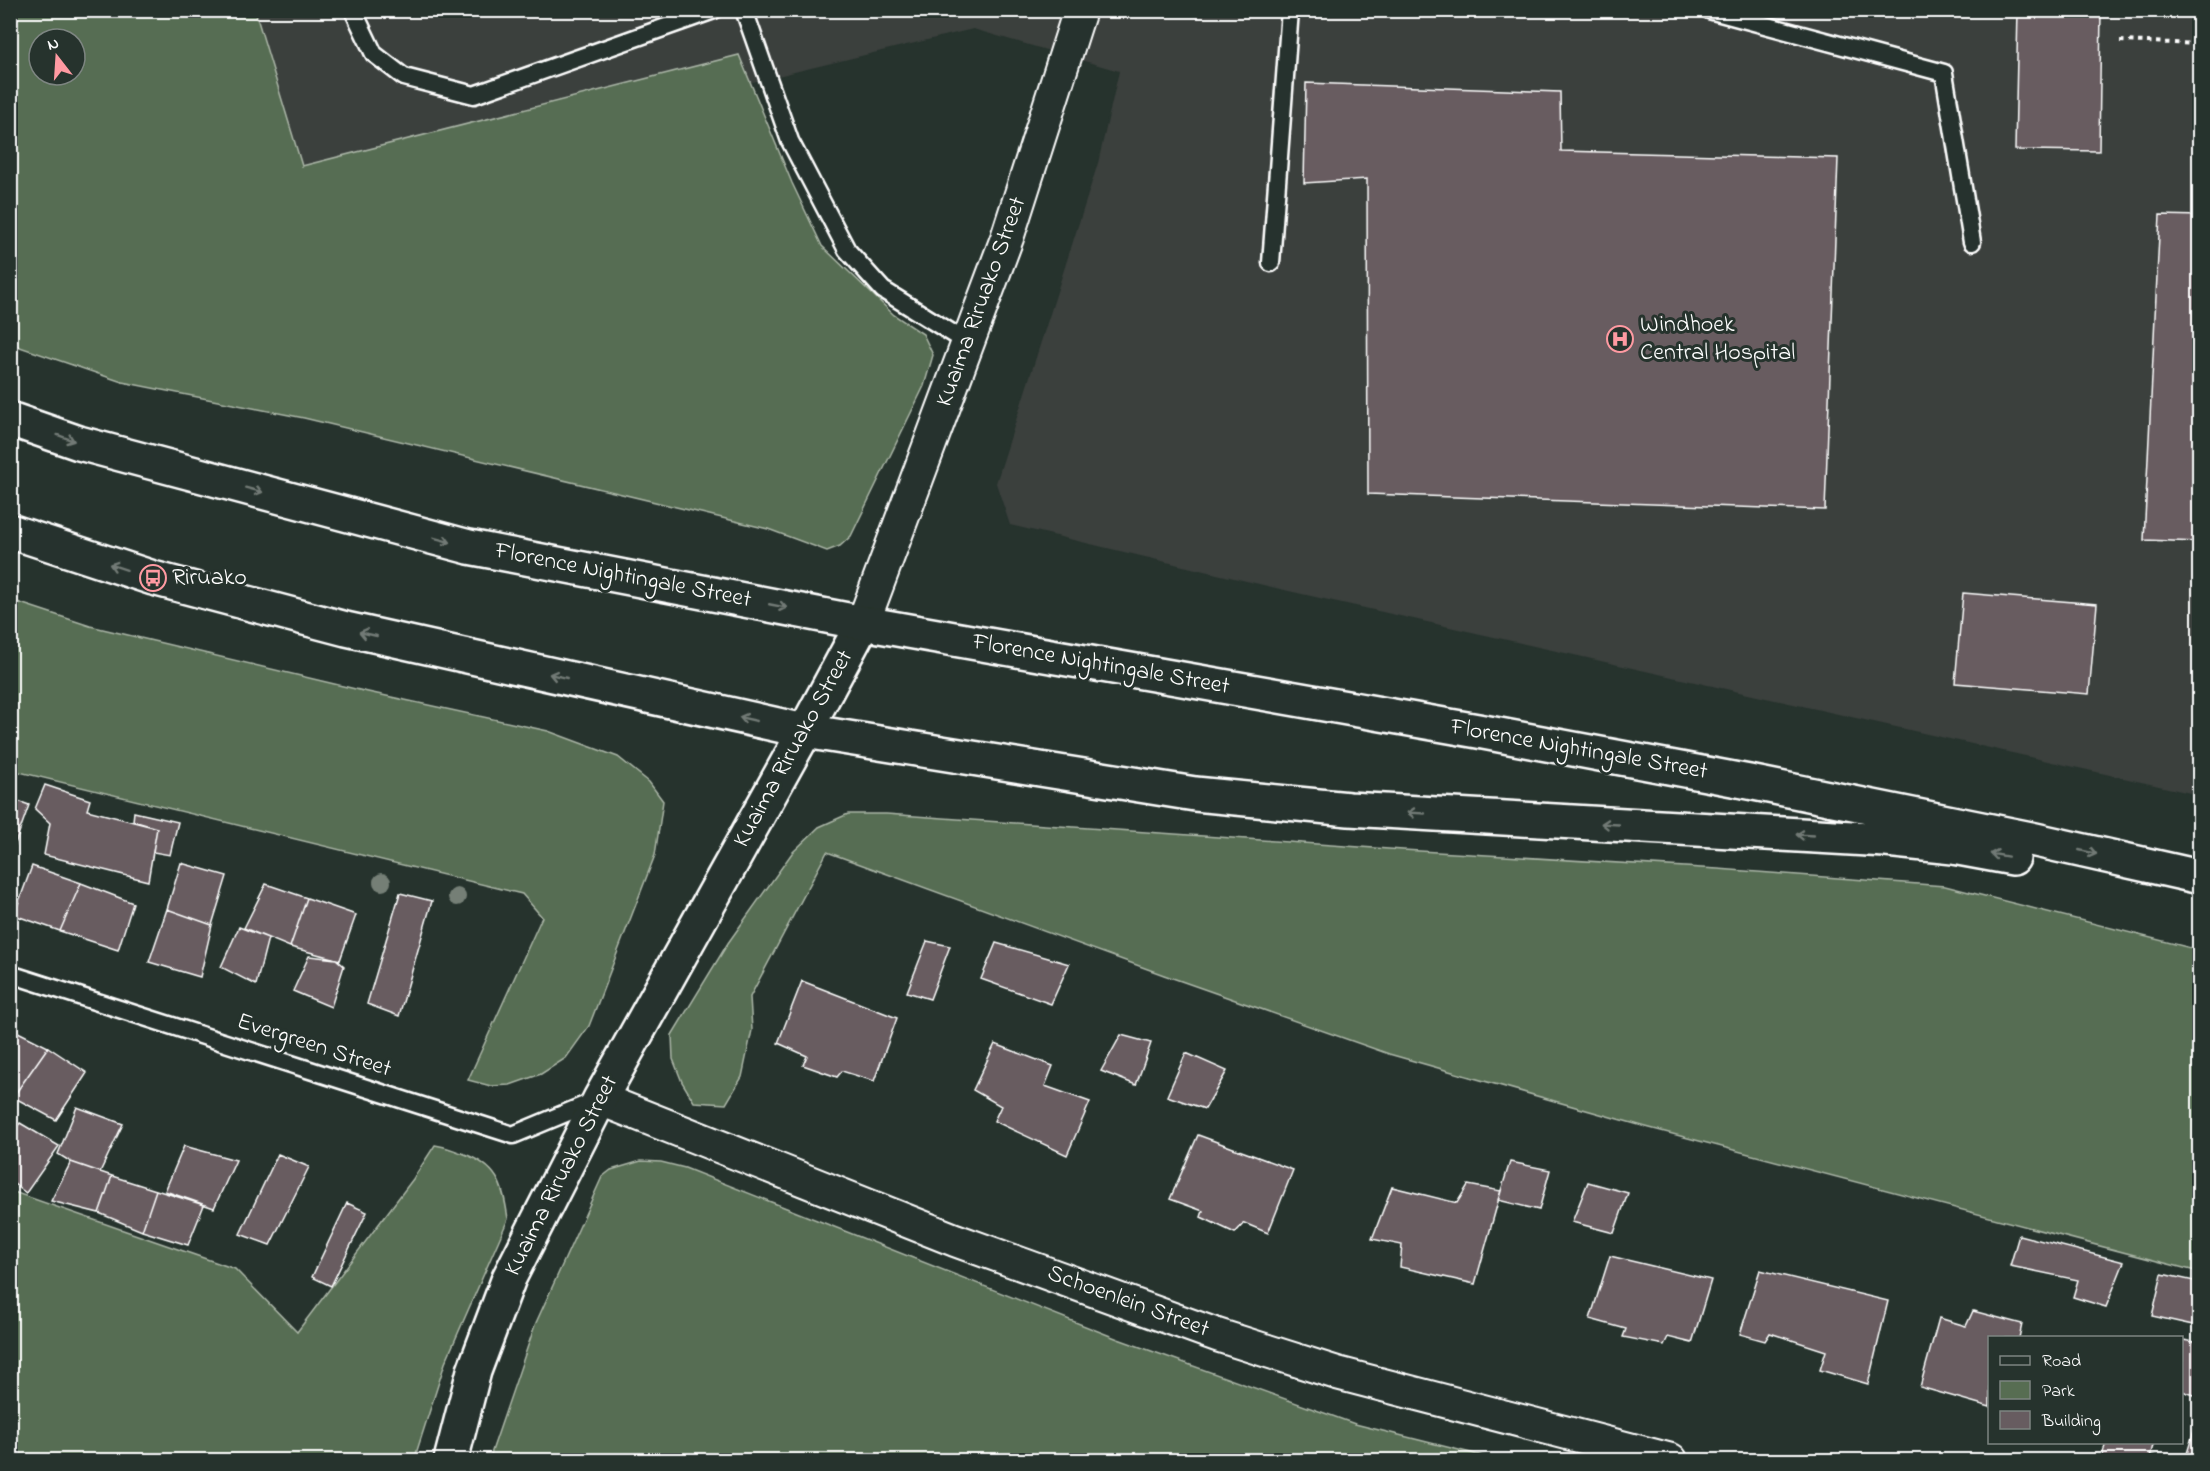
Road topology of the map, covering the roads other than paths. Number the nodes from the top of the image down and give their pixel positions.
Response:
1 (352, 10) edge
2 (714, 10) edge
3 (744, 10) edge
4 (1080, 10) edge
5 (1290, 10) edge
6 (1708, 10) edge
7 (1972, 242) dead end
8 (1272, 263) dead end
9 (968, 343) junction
10 (10, 419) edge
11 (10, 531) edge
12 (863, 623) junction
13 (805, 731) junction
14 (2199, 877) edge
15 (2199, 900) edge
16 (10, 974) edge
17 (600, 1099) junction
18 (1576, 1449) edge
19 (451, 1461) edge
20 (1671, 1461) edge

1 - 2 lane
3 - 9 lane
4 - 9 street, Kuaima Riruako Street
5 - 8 lane
6 - 7 lane
9 - 12 street, Kuaima Riruako Street
10 -> 12 main road, Florence Nightingale Street
13 -> 11 main road
12 - 13 main road, Kuaima Riruako Street
12 -> 14 main road, Florence Nightingale Street
15 -> 13 main road
13 - 17 main road, Kuaima Riruako Street
16 - 17 lane, Evergreen Street
17 - 18 street, Schoenlein Street
17 - 19 main road, Kuaima Riruako Street
18 - 20 street, Schoenlein Street

